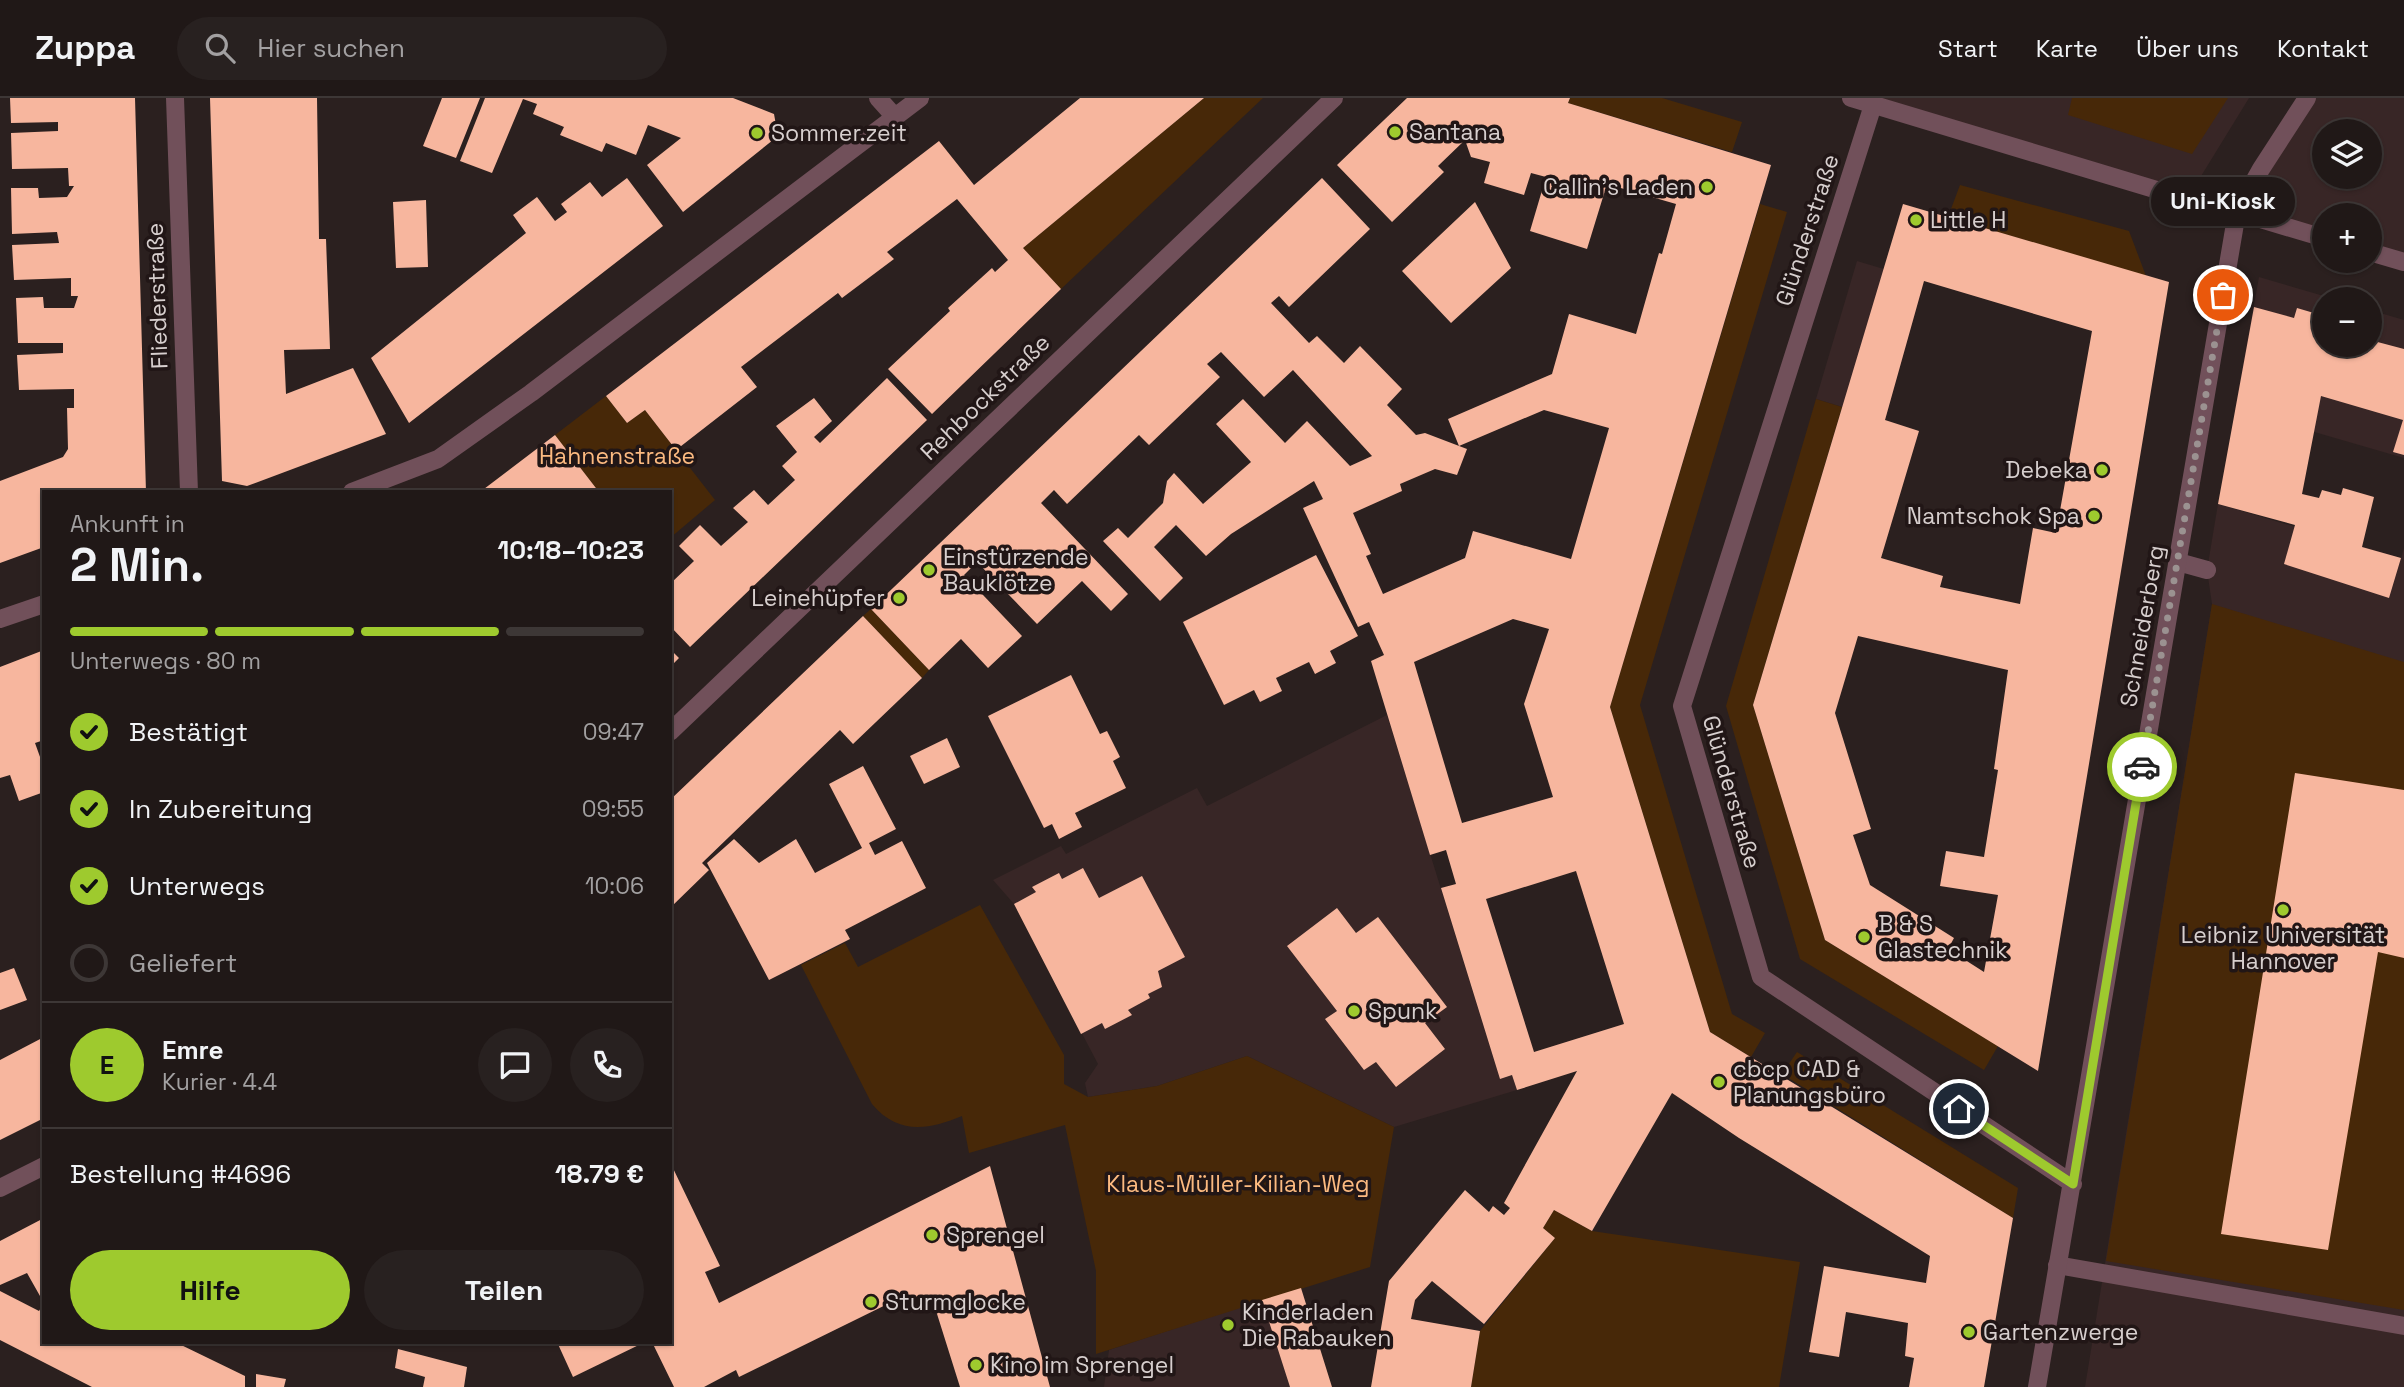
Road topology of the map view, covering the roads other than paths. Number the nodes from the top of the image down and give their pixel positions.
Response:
1 (175, 98) edge
2 (878, 98) edge
3 (920, 98) edge
4 (1334, 98) edge
5 (1851, 98) edge
6 (2306, 98) edge
7 (1873, 105) junction
8 (895, 117) junction
9 (2237, 212) junction
10 (2312, 234) edge
11 (2382, 255) edge
12 (2404, 262) edge
13 (386, 486) edge
14 (189, 490) edge
15 (363, 490) edge
16 (2178, 562) junction
17 (2207, 570) dead end
18 (42, 605) edge
19 (0, 620) edge
20 (672, 730) edge
21 (42, 1167) edge
22 (2073, 1184) junction
23 (0, 1188) edge
24 (2057, 1265) junction
25 (2404, 1326) edge
26 (2037, 1387) edge

1 - 14 street, Fliederstraße
2 - 8 street
3 - 8 street
4 - 20 street, Rehbockstraße
5 - 7 street
6 - 9 street, Schneiderberg
7 - 9 street
7 - 22 street, Glünderstraße
8 - 13 street
9 - 10 street
9 - 16 street, Schneiderberg
11 - 12 street
13 - 15 street
16 - 17 street
16 - 22 street, Schneiderberg
18 - 19 street
21 - 23 street
22 - 24 street, Schneiderberg
24 - 25 street
24 - 26 street, Schneiderberg

